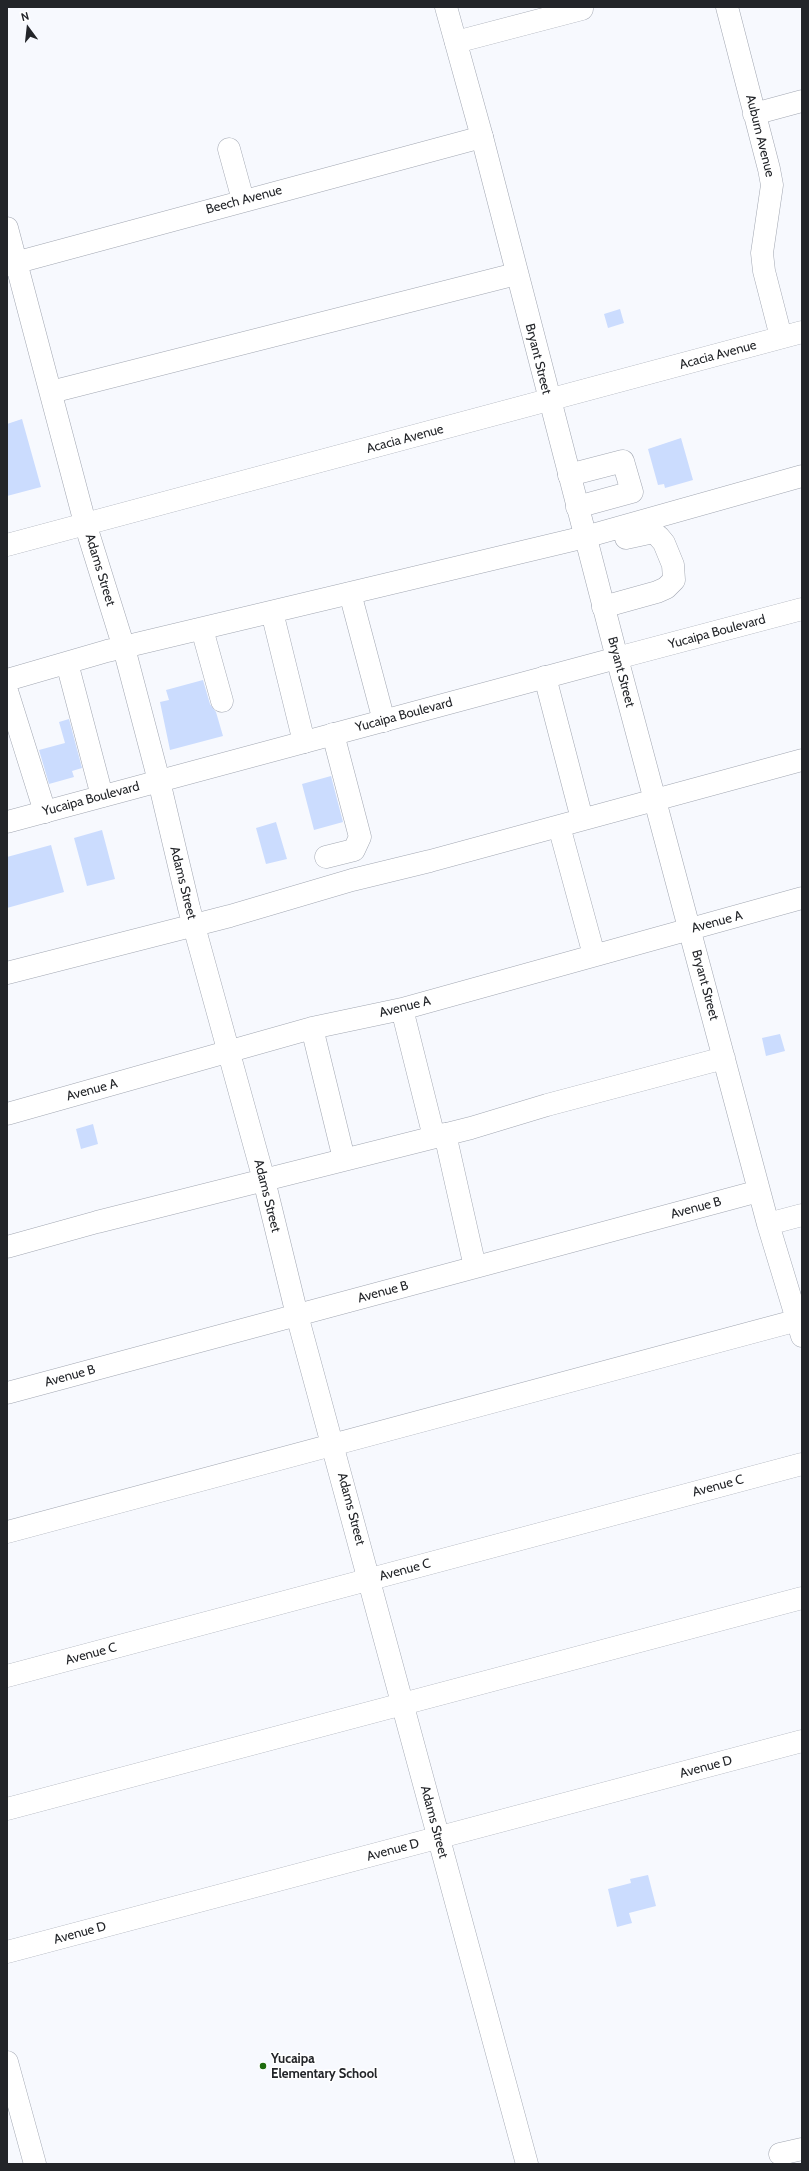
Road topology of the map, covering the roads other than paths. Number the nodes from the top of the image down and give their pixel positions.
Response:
1 (446, 7) edge
2 (727, 7) edge
3 (582, 9) dead end
4 (456, 42) junction
5 (802, 101) edge
6 (754, 114) junction
7 (482, 137) junction
8 (229, 149) dead end
9 (243, 200) junction
10 (7, 228) edge
11 (12, 264) edge
12 (516, 274) junction
13 (802, 332) edge
14 (781, 337) junction
15 (51, 392) junction
16 (549, 401) junction
17 (569, 475) junction
18 (802, 476) edge
19 (577, 507) junction
20 (85, 523) junction
21 (586, 542) junction
22 (7, 545) edge
23 (350, 593) junction
24 (603, 606) junction
25 (802, 609) edge
26 (272, 612) junction
27 (202, 629) junction
28 (124, 648) junction
29 (617, 658) junction
30 (67, 663) junction
31 (545, 677) junction
32 (7, 680) edge
33 (7, 691) edge
34 (222, 701) dead end
35 (384, 721) junction
36 (333, 734) junction
37 (304, 742) junction
38 (802, 760) edge
39 (159, 781) junction
40 (102, 796) junction
41 (655, 799) junction
42 (45, 812) junction
43 (582, 819) junction
44 (7, 822) edge
45 (559, 826) junction
46 (326, 857) dead end
47 (802, 898) edge
48 (193, 924) junction
49 (690, 929) junction
50 (594, 955) junction
51 (7, 973) edge
52 (402, 1008) junction
53 (312, 1028) junction
54 (229, 1052) junction
55 (724, 1058) junction
56 (7, 1114) edge
57 (440, 1136) junction
58 (344, 1159) junction
59 (264, 1180) junction
60 (759, 1191) junction
61 (802, 1215) edge
62 (768, 1224) junction
63 (7, 1247) edge
64 (475, 1267) junction
65 (297, 1314) junction
66 (800, 1328) edge
67 (7, 1393) edge
68 (334, 1444) junction
69 (802, 1464) edge
70 (7, 1532) edge
71 (370, 1580) junction
72 (802, 1598) edge
73 (7, 1676) edge
74 (403, 1704) junction
75 (802, 1741) edge
76 (7, 1809) edge
77 (439, 1838) junction
78 (7, 1952) edge
79 (7, 2062) edge
80 (11, 2091) edge
81 (802, 2149) edge
82 (780, 2154) dead end
83 (35, 2164) edge
84 (527, 2164) edge

1 - 4 street, Bryant Street
2 - 6 street, Auburn Avenue
3 - 4 street
4 - 7 street, Bryant Street
5 - 6 street
6 - 14 street, Auburn Avenue
7 - 9 street, Beech Avenue
7 - 12 street, Bryant Street
8 - 9 street
9 - 11 street, Beech Avenue
10 - 11 street, Adams Street
11 - 15 street, Adams Street
12 - 15 street
12 - 16 street, Bryant Street
13 - 14 street, Acacia Avenue
14 - 16 street, Acacia Avenue
15 - 20 street, Adams Street
16 - 17 street, Bryant Street
16 - 20 street, Acacia Avenue
17 - 19 street, Bryant Street
17 - 19 street
18 - 21 street
19 - 21 street, Bryant Street
20 - 22 street, Acacia Avenue
20 - 28 street, Adams Street
21 - 23 street
21 - 24 street, Bryant Street
21 - 24 street
23 - 26 street
23 - 35 street
24 - 29 street, Bryant Street
25 - 29 street, Yucaipa Boulevard
26 - 27 street
26 - 37 street
27 - 28 street
27 - 34 street
28 - 30 street
28 - 39 street, Adams Street
29 - 31 street, Yucaipa Boulevard
29 - 41 street, Bryant Street
30 - 32 street
30 - 40 street
31 - 35 street, Yucaipa Boulevard
31 - 43 street
33 - 42 street
35 - 36 street, Yucaipa Boulevard
36 - 37 street, Yucaipa Boulevard
36 - 46 street
37 - 39 street, Yucaipa Boulevard
38 - 41 street
39 - 40 street, Yucaipa Boulevard
39 - 48 street, Adams Street
40 - 42 street, Yucaipa Boulevard
41 - 43 street
41 - 49 street, Bryant Street
42 - 44 street, Yucaipa Boulevard
43 - 45 street
45 - 48 street
45 - 50 street
47 - 49 street, Avenue A
48 - 51 street
48 - 54 street, Adams Street
49 - 50 street, Avenue A
49 - 55 street, Bryant Street
50 - 52 street, Avenue A
52 - 53 street, Avenue A
52 - 57 street
53 - 54 street, Avenue A
53 - 58 street
54 - 56 street, Avenue A
54 - 59 street, Adams Street
55 - 57 street
55 - 60 street, Bryant Street
57 - 58 street
57 - 64 street
58 - 59 street
59 - 63 street
59 - 65 street, Adams Street
60 - 62 street, Bryant Street
60 - 64 street, Avenue B
61 - 62 street
62 - 66 street, Bryant Street
64 - 65 street, Avenue B
65 - 67 street, Avenue B
65 - 68 street, Adams Street
66 - 68 street
68 - 70 street
68 - 71 street, Adams Street
69 - 71 street, Avenue C
71 - 73 street, Avenue C
71 - 74 street, Adams Street
72 - 74 street
74 - 76 street
74 - 77 street, Adams Street
75 - 77 street, Avenue D
77 - 78 street, Avenue D
77 - 84 street, Adams Street
79 - 80 street
80 - 83 street
81 - 82 street

